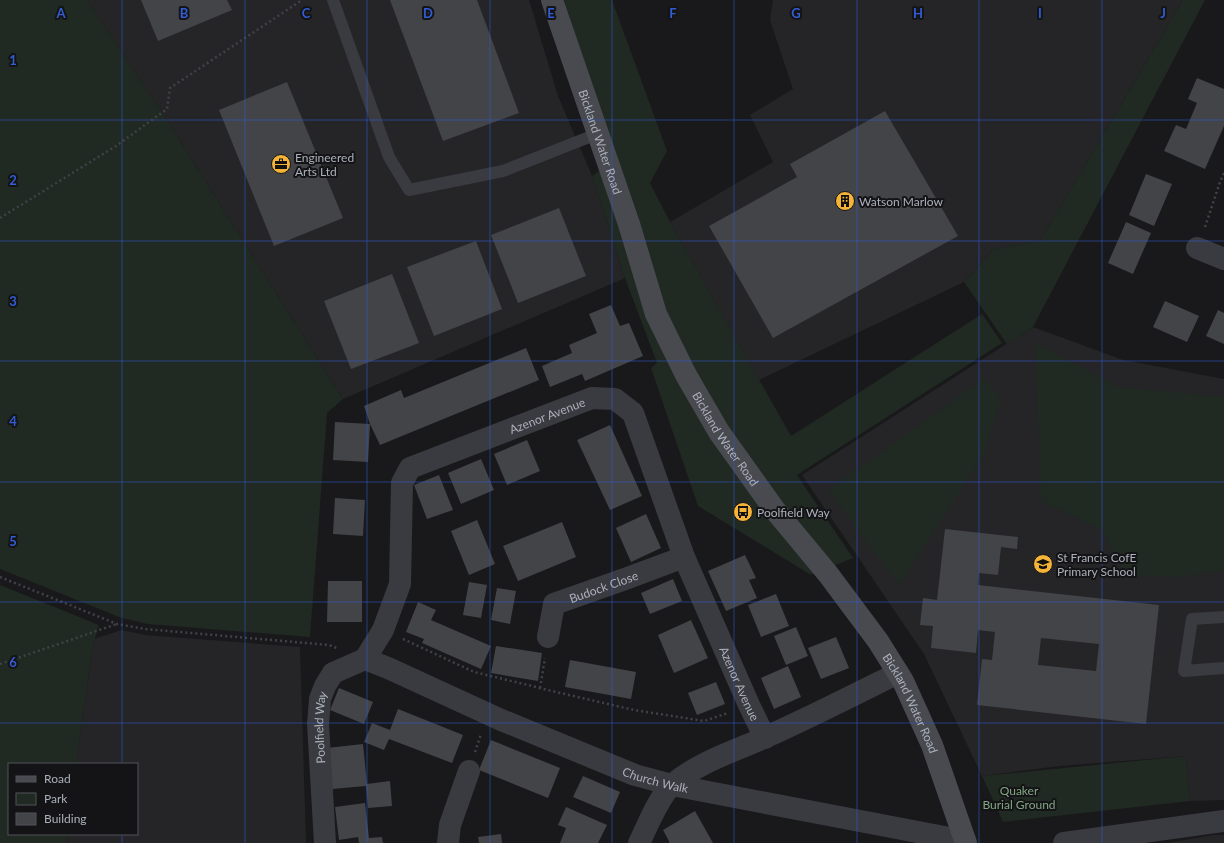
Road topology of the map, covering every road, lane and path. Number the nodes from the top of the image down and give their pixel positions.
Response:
1 (302, 0) edge
2 (333, 0) edge
3 (552, 0) edge
4 (597, 134) junction
5 (1224, 174) edge
6 (0, 218) edge
7 (1197, 248) joint
8 (1224, 259) edge
9 (684, 557) junction
10 (0, 576) edge
11 (1224, 617) edge
12 (117, 624) junction
13 (383, 630) junction
14 (548, 637) joint
15 (365, 659) junction
16 (0, 664) edge
17 (1224, 668) edge
18 (898, 673) junction
19 (540, 688) junction
20 (749, 705) junction
21 (482, 732) dead end
22 (765, 738) junction
23 (469, 771) joint
24 (672, 785) junction
25 (1224, 821) edge
26 (966, 842) edge
27 (325, 843) edge
28 (448, 843) edge
29 (639, 843) edge
30 (1064, 843) edge

1 - 6 path
2 - 4 lane
3 - 4 street, Bickland Water Road
4 - 18 street, Bickland Water Road
5 - 7 path
7 - 8 street
9 - 13 street, Azenor Avenue
9 - 14 street, Budock Close
9 - 20 street, Azenor Avenue
10 - 12 path
11 - 17 lane
12 - 15 path
12 - 16 path
13 - 15 street, Azenor Avenue
13 - 19 path
14 - 19 path
15 - 24 street, Church Walk
15 - 27 street, Poolfield Way
18 - 22 street
18 - 26 street, Bickland Water Road
19 - 20 path
20 - 22 street, Azenor Avenue
21 - 23 path
22 - 24 street
23 - 28 street
24 - 26 street, Church Walk
24 - 29 street
25 - 30 street

